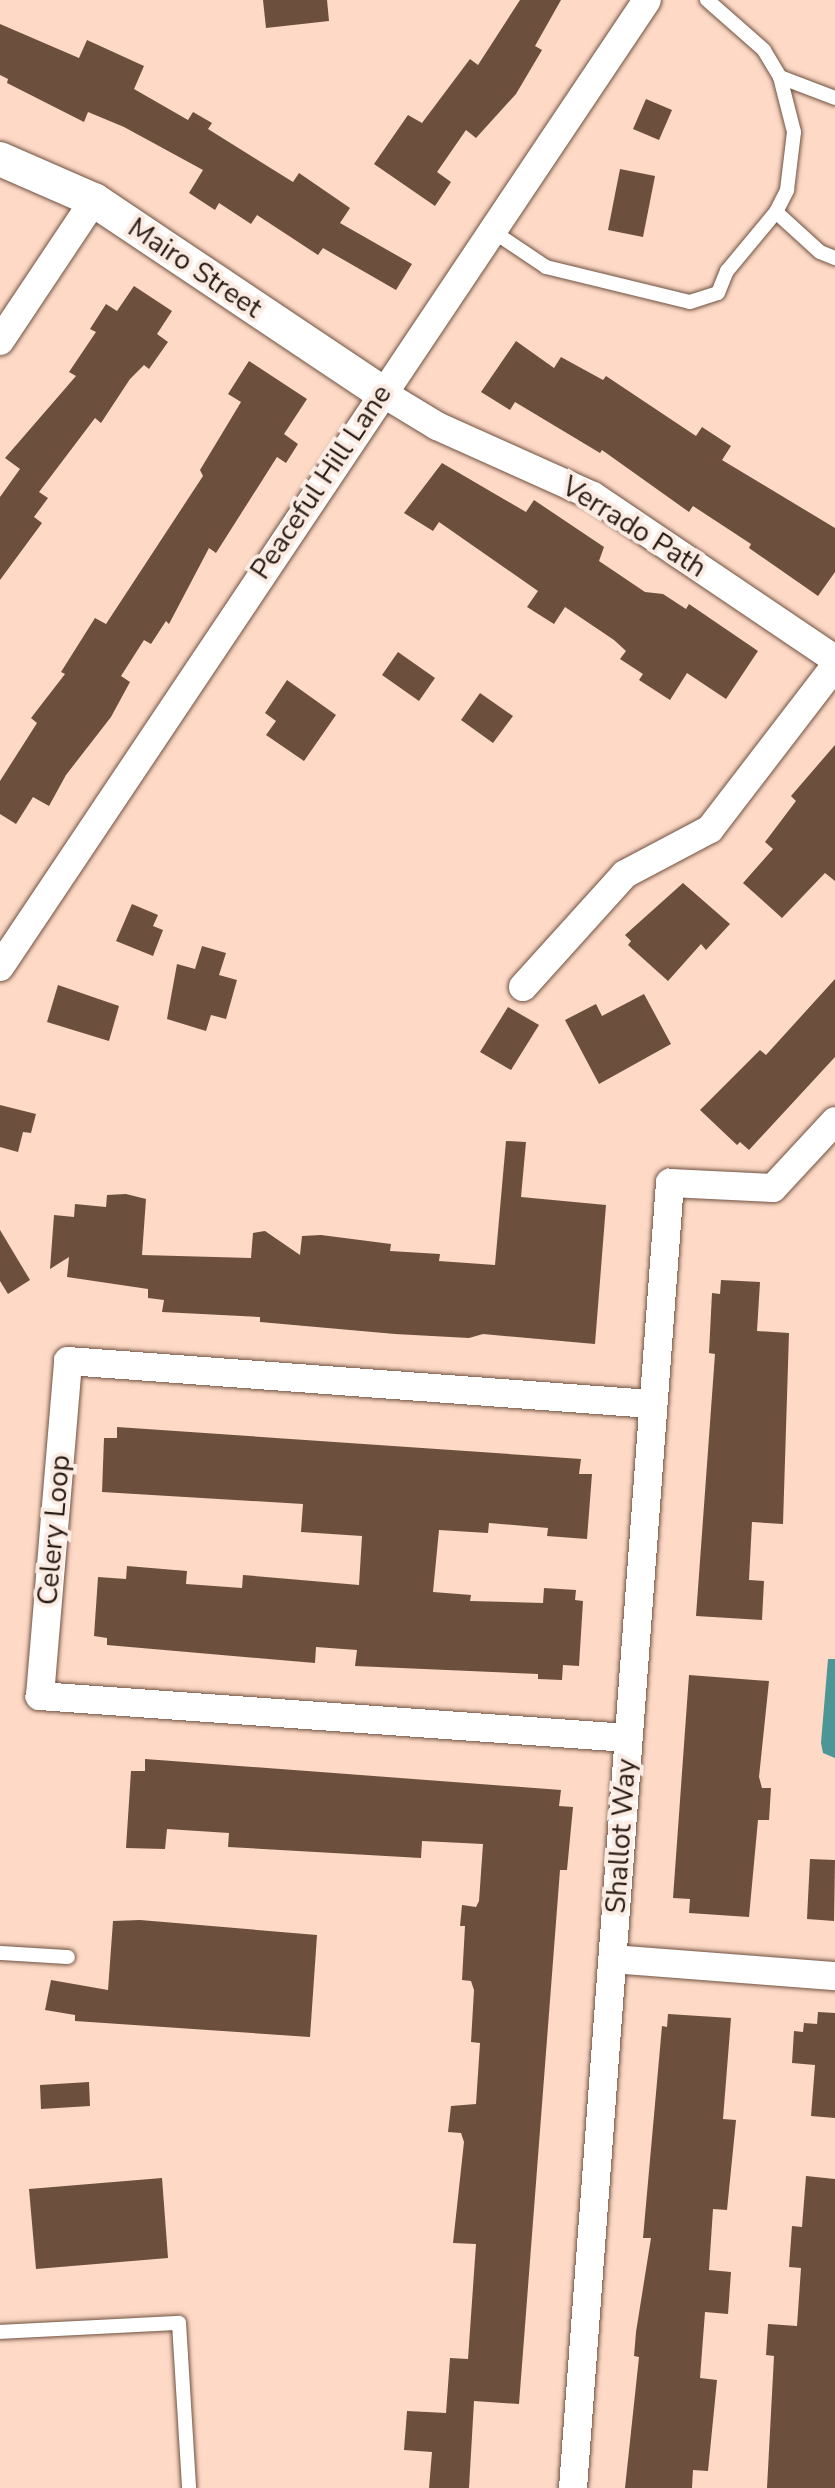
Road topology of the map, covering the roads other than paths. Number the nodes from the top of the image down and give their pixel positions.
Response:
1 (647, 0) edge
2 (707, 0) edge
3 (780, 77) junction
4 (835, 98) edge
5 (0, 159) edge
6 (94, 200) junction
7 (776, 212) junction
8 (490, 230) junction
9 (835, 258) edge
10 (0, 341) edge
11 (381, 392) junction
12 (835, 659) edge
13 (835, 666) edge
14 (0, 967) edge
15 (523, 987) dead end
16 (835, 1121) edge
17 (651, 1404) junction
18 (627, 1738) junction
19 (0, 1953) edge
20 (68, 1957) dead end
21 (613, 1959) junction
22 (835, 1976) edge
23 (0, 2332) edge
24 (189, 2488) edge
25 (573, 2488) edge

1 - 8 street, Peaceful Hill Lane
2 - 3 lane
3 - 4 lane
3 - 7 lane
5 - 6 street, Mairo Street
6 - 10 street
6 - 11 street, Mairo Street
7 - 8 lane
7 - 9 lane
8 - 11 street, Peaceful Hill Lane
11 - 12 street, Verrado Path
11 - 14 street, Peaceful Hill Lane
13 - 15 street
16 - 17 street, Shallot Way
17 - 18 street, Shallot Way
17 - 18 street, Celery Loop
18 - 21 street, Shallot Way
19 - 20 lane
21 - 22 street
21 - 25 street, Shallot Way
23 - 24 lane

